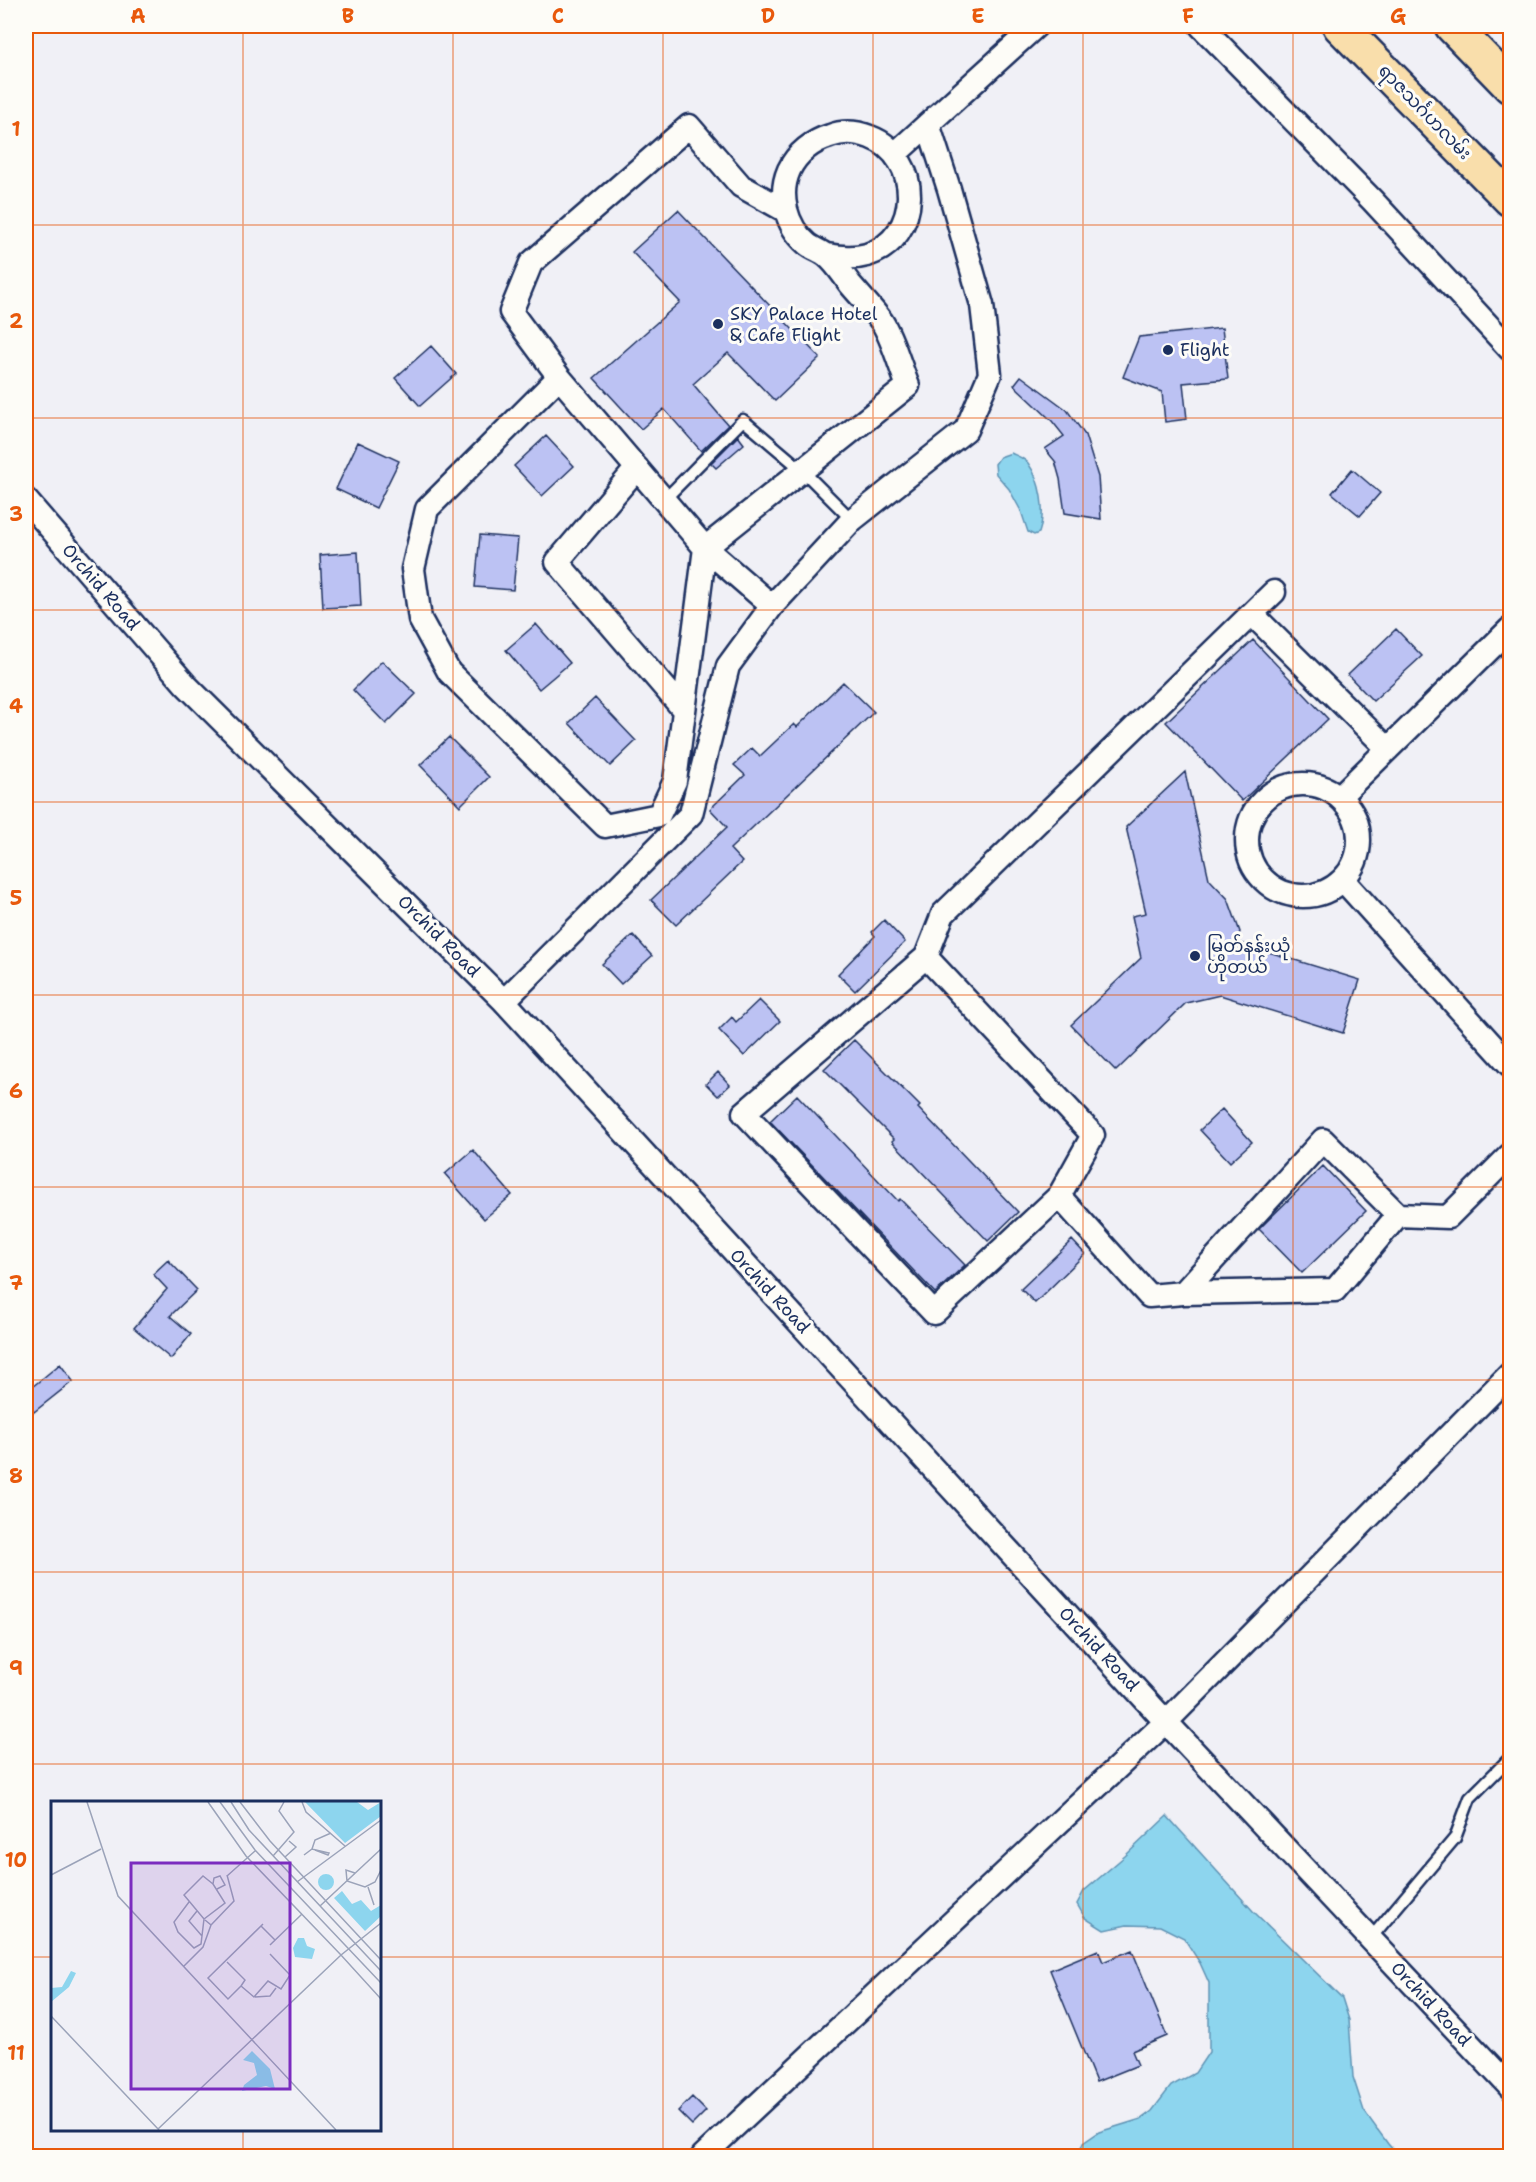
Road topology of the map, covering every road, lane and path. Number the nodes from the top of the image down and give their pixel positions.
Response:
1 (1036, 26) edge
2 (1202, 26) edge
3 (1340, 26) edge
4 (1452, 26) edge
5 (1510, 86) edge
6 (928, 124) junction
7 (895, 154) junction
8 (1510, 199) edge
9 (786, 211) junction
10 (826, 255) junction
11 (1510, 349) edge
12 (559, 377) junction
13 (637, 468) junction
14 (802, 470) junction
15 (26, 500) edge
16 (664, 500) junction
17 (852, 520) junction
18 (705, 548) junction
19 (1274, 592) dead end
20 (772, 606) junction
21 (1252, 614) junction
22 (1510, 629) edge
23 (684, 710) junction
24 (1388, 749) junction
25 (1339, 797) junction
26 (1343, 880) junction
27 (926, 957) junction
28 (504, 1001) junction
29 (1510, 1065) edge
30 (1510, 1155) edge
31 (1059, 1196) junction
32 (1398, 1215) junction
33 (1183, 1293) junction
34 (1510, 1374) edge
35 (1166, 1722) junction
36 (1510, 1758) edge
37 (1371, 1939) junction
38 (1510, 2087) edge
39 (703, 2157) edge

1 - 6 street
2 - 11 street
3 - 8 main road, ရာဇသင်္ဂဟလမ်း
4 - 5 main road
6 - 7 street
6 - 17 street
7 - 9 street
7 - 10 street
9 - 10 street
9 - 12 street
10 - 14 street
12 - 13 street
12 - 23 street
13 - 16 street
13 - 23 street
14 - 16 lane
14 - 17 lane
14 - 18 street
15 - 28 street, Orchid Road
16 - 18 street
17 - 20 street
18 - 20 street
18 - 23 street
19 - 21 street
20 - 28 street
21 - 24 street
21 - 27 street
22 - 24 street
24 - 25 street
25 - 26 street
25 - 26 street
26 - 29 street
27 - 31 street
27 - 31 street
28 - 35 street, Orchid Road
30 - 32 street
31 - 33 street
32 - 33 street
32 - 33 street
34 - 35 street
35 - 37 street, Orchid Road
35 - 39 street
36 - 37 lane
37 - 38 street, Orchid Road

